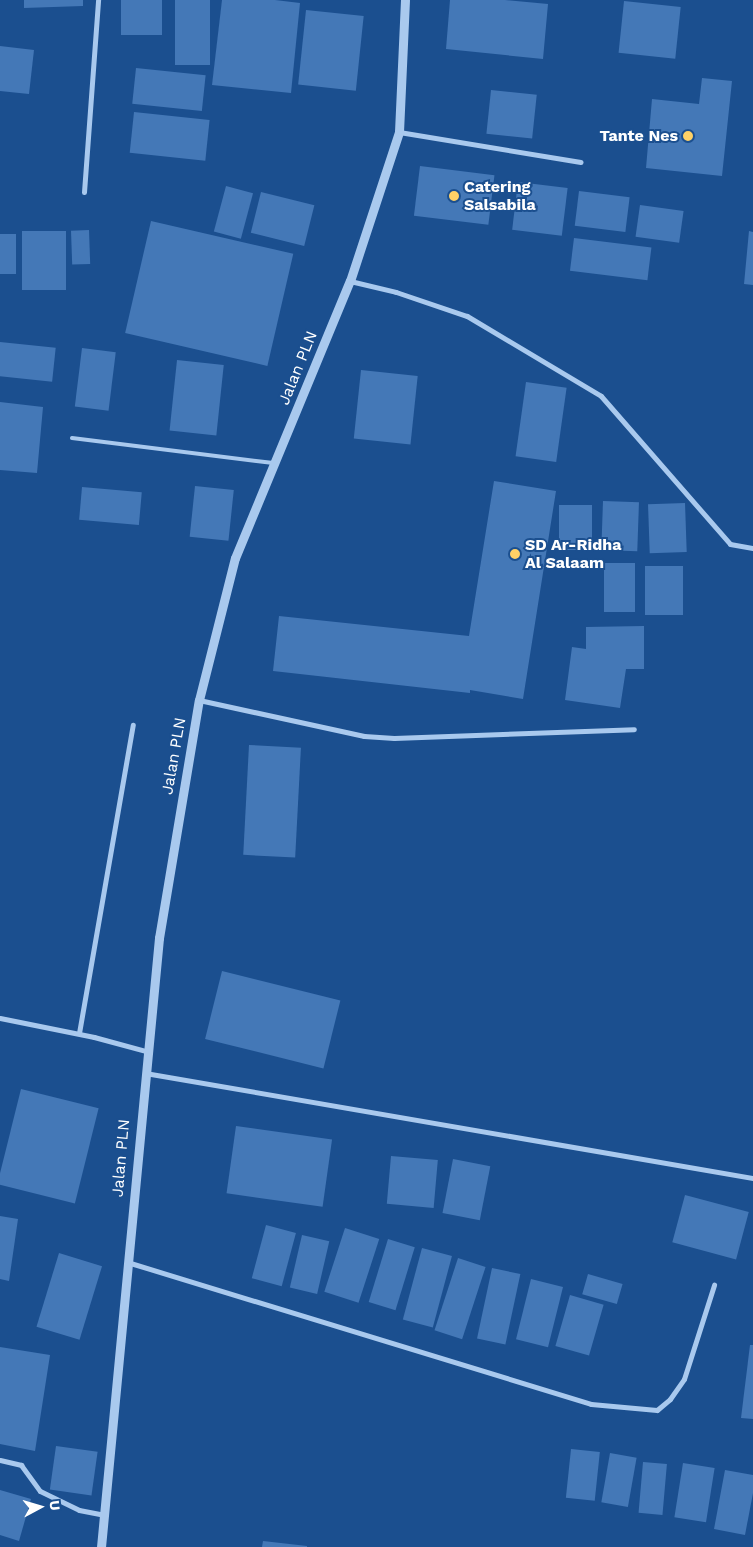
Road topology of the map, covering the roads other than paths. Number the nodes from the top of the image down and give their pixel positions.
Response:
1 (98, 0) edge
2 (405, 0) edge
3 (399, 132) junction
4 (581, 162) dead end
5 (84, 192) dead end
6 (350, 281) junction
7 (72, 438) dead end
8 (275, 463) junction
9 (753, 548) edge
10 (199, 700) junction
11 (133, 725) dead end
12 (634, 729) dead end
13 (0, 1018) edge
14 (79, 1033) junction
15 (146, 1051) junction
16 (144, 1073) junction
17 (753, 1178) edge
18 (127, 1262) junction
19 (714, 1285) dead end
20 (0, 1460) edge
21 (104, 1516) junction
22 (101, 1547) edge

1 - 5 street
2 - 3 street, Jalan PLN
3 - 4 street
3 - 6 street, Jalan PLN
6 - 8 street, Jalan PLN
6 - 9 street
7 - 8 lane
8 - 10 street, Jalan PLN
10 - 12 street
10 - 15 street, Jalan PLN
11 - 14 street
13 - 14 street
14 - 15 street
15 - 16 street, Jalan PLN
16 - 17 street
16 - 18 street, Jalan PLN
18 - 19 street
18 - 21 street, Jalan PLN
20 - 21 street
21 - 22 street, Jalan PLN

